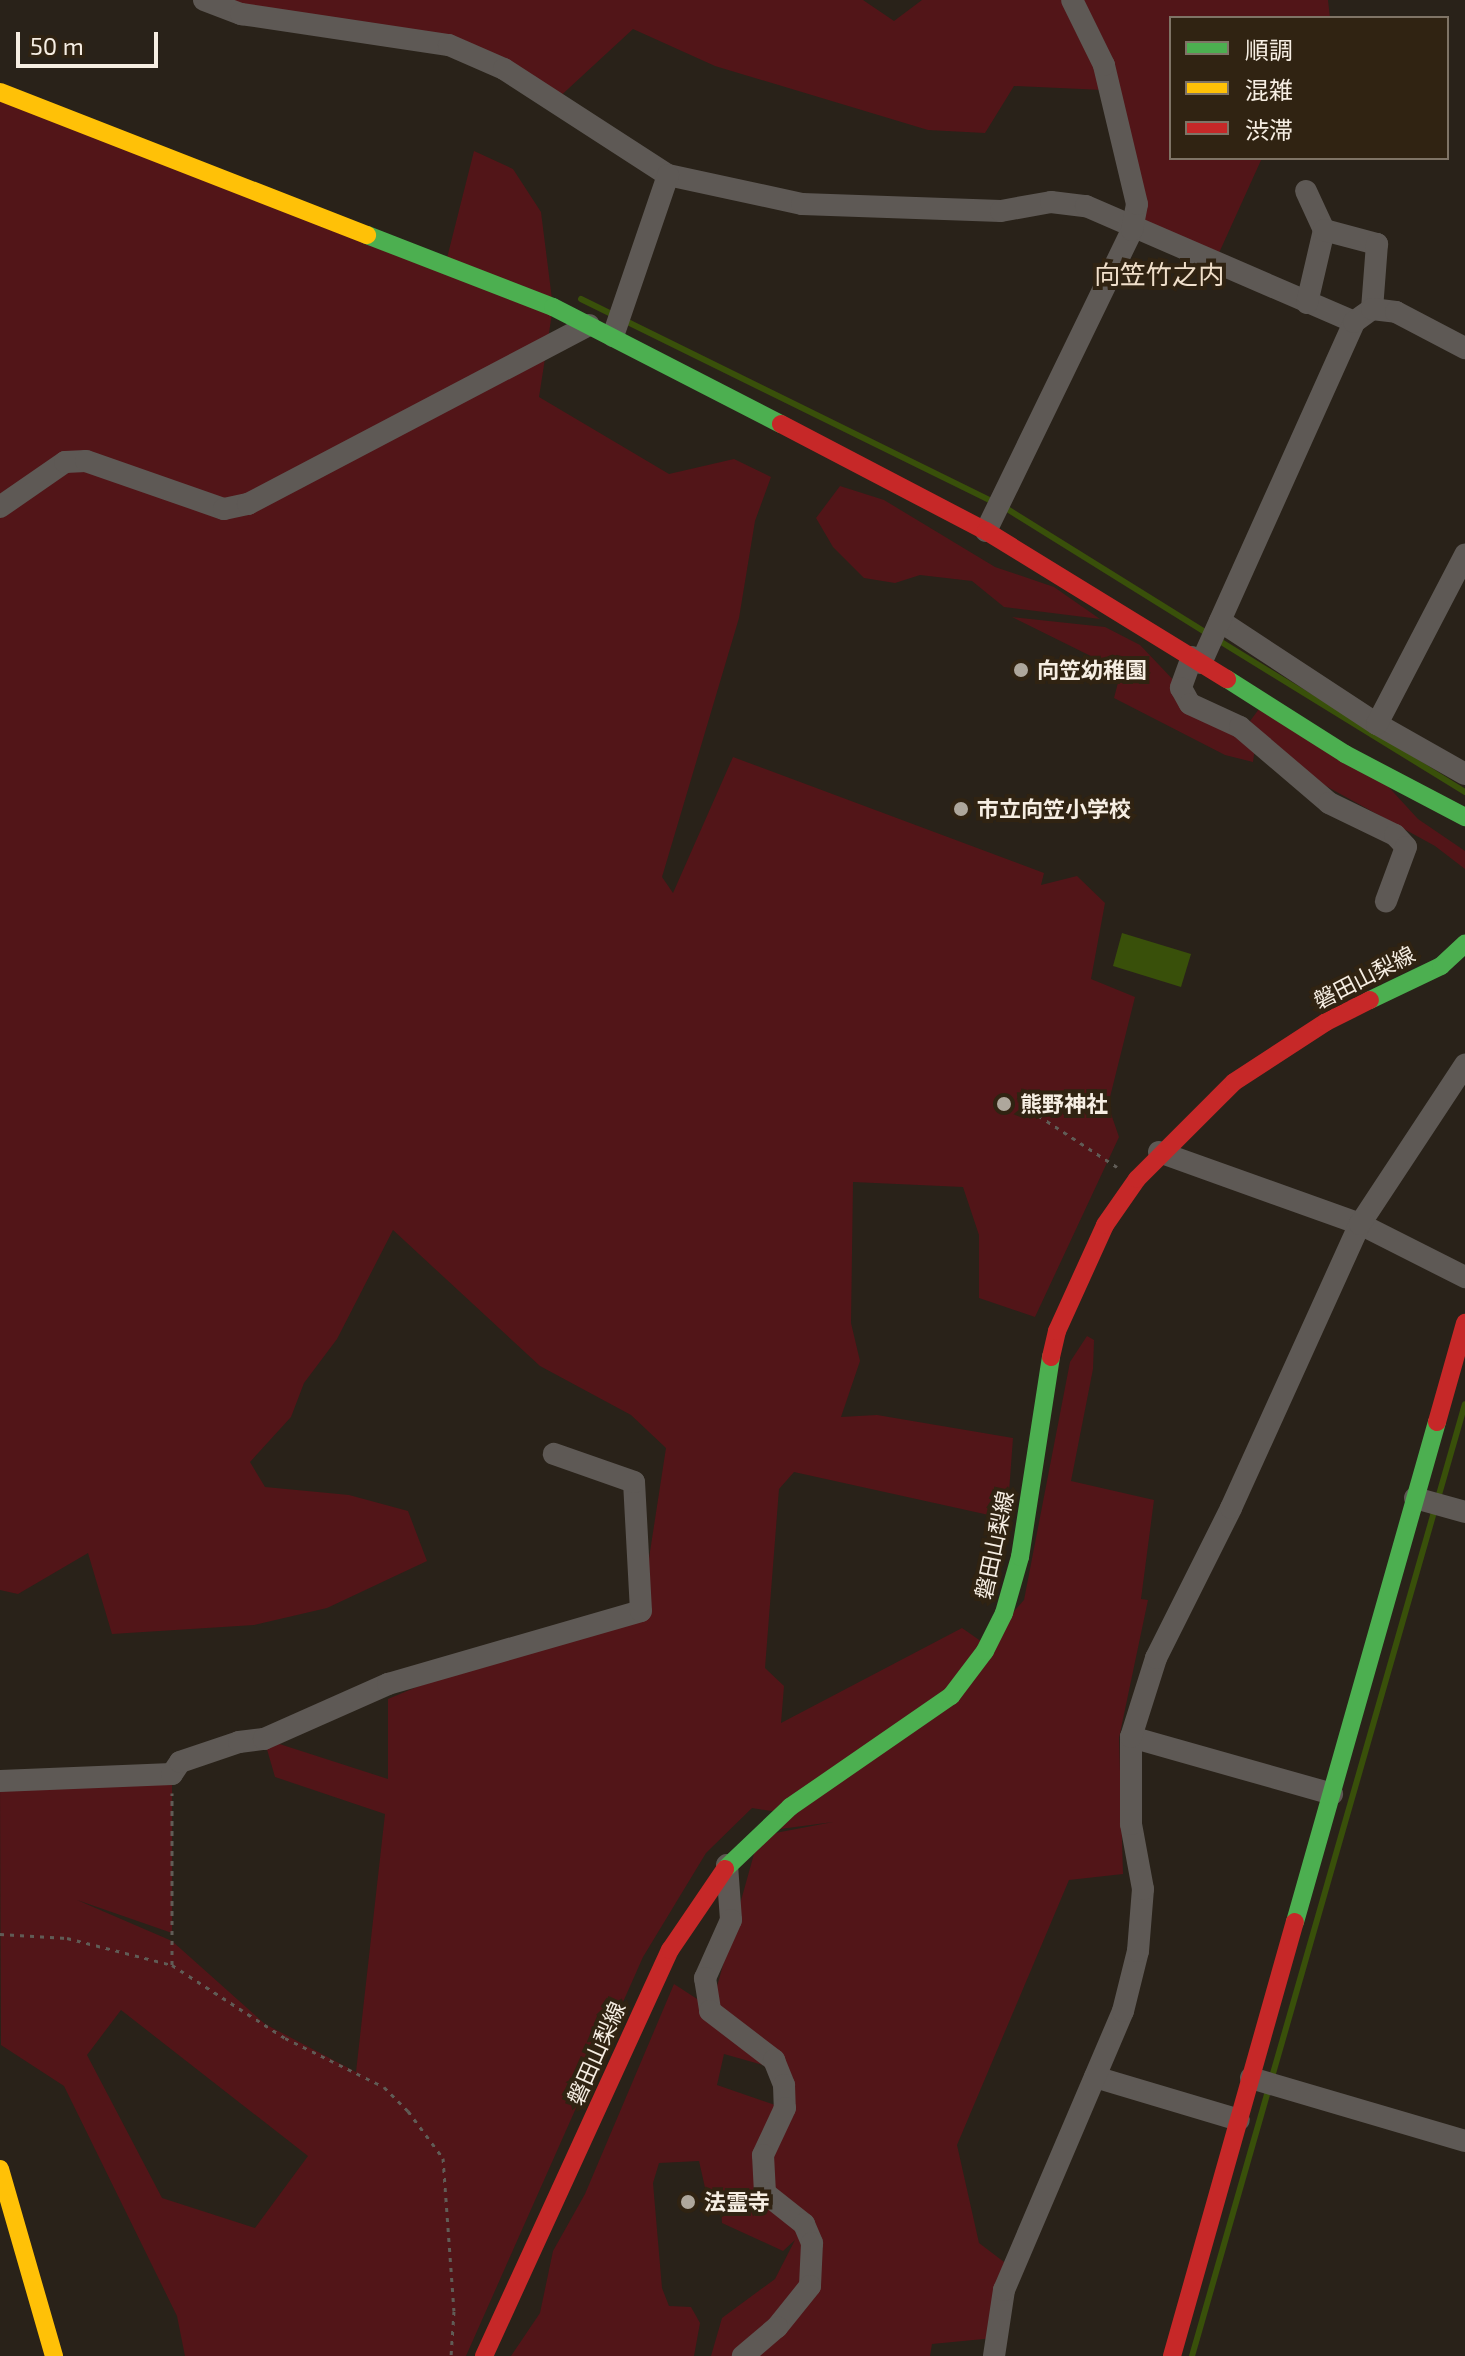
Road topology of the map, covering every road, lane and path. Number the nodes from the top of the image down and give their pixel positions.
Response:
1 (204, 0) edge
2 (1072, 0) edge
3 (0, 92) edge
4 (668, 175) junction
5 (1306, 191) dead end
6 (1132, 230) junction
7 (1324, 230) junction
8 (1307, 303) junction
9 (1363, 316) junction
10 (589, 325) junction
11 (613, 336) junction
12 (1465, 348) edge
13 (0, 507) edge
14 (986, 531) junction
15 (1465, 555) edge
16 (1220, 621) junction
17 (1197, 660) junction
18 (1377, 724) junction
19 (1465, 774) edge
20 (1465, 817) edge
21 (1386, 901) dead end
22 (1465, 944) edge
23 (1465, 1065) edge
24 (1030, 1110) dead end
25 (1159, 1152) junction
26 (1137, 1179) junction
27 (1360, 1224) junction
28 (1465, 1277) edge
29 (1465, 1323) edge
30 (554, 1454) dead end
31 (1415, 1498) junction
32 (1465, 1512) edge
33 (1131, 1737) junction
34 (172, 1774) junction
35 (0, 1781) edge
36 (1332, 1794) junction
37 (727, 1865) junction
38 (0, 1934) edge
39 (172, 1965) junction
40 (1095, 2077) junction
41 (1251, 2078) junction
42 (1239, 2120) junction
43 (1465, 2141) edge
44 (0, 2169) edge
45 (54, 2356) edge
46 (451, 2356) edge
47 (484, 2356) edge
48 (743, 2356) edge
49 (994, 2356) edge
50 (1172, 2356) edge

1 - 4 street
2 - 6 street
3 - 10 street
4 - 6 street
4 - 11 street
5 - 7 street
6 - 8 street
6 - 14 street
7 - 8 street
7 - 9 street
8 - 9 street
9 - 12 street
9 - 16 street
10 - 11 street
10 - 13 street
11 - 14 street
14 - 17 street
15 - 18 street
16 - 17 street
16 - 18 street
17 - 20 street
17 - 21 street
18 - 19 street
22 - 25 street, 磐田山梨線
23 - 27 street
24 - 26 path
25 - 26 street, 磐田山梨線
25 - 27 street
26 - 37 street, 磐田山梨線
27 - 28 street
27 - 33 street
29 - 31 street
30 - 34 street
31 - 32 street
31 - 36 street
33 - 36 street
33 - 40 street
34 - 35 street
34 - 39 path
36 - 41 street
37 - 47 street, 磐田山梨線
37 - 48 street
38 - 39 path
39 - 46 path
40 - 42 street
40 - 49 street
41 - 42 street
41 - 43 street
42 - 50 street
44 - 45 street

